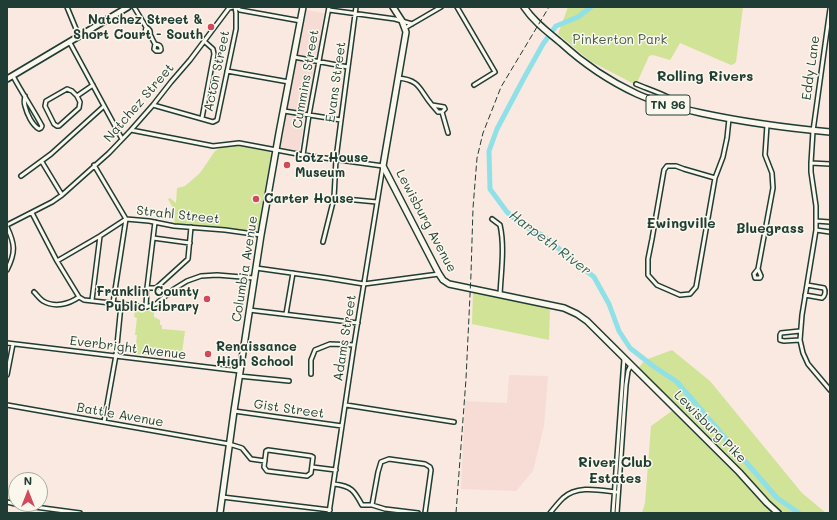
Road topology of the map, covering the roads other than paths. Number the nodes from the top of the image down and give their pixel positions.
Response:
1 (67, 7) edge
2 (128, 7) edge
3 (134, 7) edge
4 (235, 7) edge
5 (304, 7) edge
6 (356, 7) edge
7 (393, 7) edge
8 (441, 7) edge
9 (457, 7) edge
10 (524, 7) edge
11 (329, 8) edge
12 (830, 9) edge
13 (355, 14) junction
14 (301, 21) junction
15 (402, 21) junction
16 (412, 24) junction
17 (405, 28) junction
18 (828, 31) edge
19 (80, 36) junction
20 (204, 41) junction
21 (70, 42) junction
22 (155, 44) dead end
23 (294, 57) junction
24 (319, 62) junction
25 (348, 67) junction
26 (227, 71) junction
27 (13, 76) junction
28 (398, 78) junction
29 (7, 79) edge
30 (290, 82) junction
31 (636, 84) dead end
32 (93, 85) junction
33 (474, 85) dead end
34 (25, 96) junction
35 (77, 96) junction
36 (153, 105) junction
37 (104, 107) junction
38 (686, 109) junction
39 (284, 111) junction
40 (308, 115) junction
41 (202, 118) junction
42 (729, 118) junction
43 (341, 120) junction
44 (768, 124) junction
45 (131, 130) junction
46 (813, 130) junction
47 (830, 132) edge
48 (448, 133) dead end
49 (122, 139) junction
50 (276, 150) junction
51 (303, 155) junction
52 (336, 159) junction
53 (42, 162) junction
54 (811, 163) junction
55 (830, 164) edge
56 (94, 165) junction
57 (384, 166) junction
58 (21, 176) dead end
59 (715, 178) junction
60 (62, 195) junction
61 (334, 198) junction
62 (377, 202) junction
63 (32, 213) junction
64 (126, 219) junction
65 (492, 219) dead end
66 (816, 221) junction
67 (155, 222) junction
68 (830, 222) edge
69 (7, 226) edge
70 (191, 227) junction
71 (816, 230) junction
72 (830, 232) edge
73 (261, 235) junction
74 (100, 236) junction
75 (154, 238) junction
76 (323, 242) dead end
77 (190, 243) junction
78 (57, 261) junction
79 (256, 268) junction
80 (758, 269) dead end
81 (7, 270) edge
82 (293, 273) junction
83 (439, 274) junction
84 (254, 278) junction
85 (364, 284) junction
86 (807, 285) junction
87 (147, 288) junction
88 (34, 292) dead end
89 (500, 295) junction
90 (805, 295) junction
91 (79, 297) junction
92 (92, 300) junction
93 (113, 303) junction
94 (121, 305) junction
95 (146, 307) junction
96 (249, 310) junction
97 (286, 314) junction
98 (358, 323) junction
99 (800, 331) junction
100 (800, 340) junction
101 (7, 343) edge
102 (13, 344) junction
103 (354, 345) junction
104 (116, 355) junction
105 (625, 358) junction
106 (632, 365) junction
107 (240, 374) junction
108 (311, 374) dead end
109 (7, 375) edge
110 (289, 381) dead end
111 (830, 390) edge
112 (7, 405) edge
113 (346, 405) junction
114 (234, 412) junction
115 (104, 422) junction
116 (454, 422) dead end
117 (342, 426) junction
118 (229, 444) junction
119 (264, 461) junction
120 (312, 467) junction
121 (336, 470) junction
122 (334, 484) junction
123 (617, 492) junction
124 (222, 498) junction
125 (7, 502) edge
126 (372, 506) junction
127 (330, 512) edge
128 (80, 513) edge
129 (220, 513) edge
130 (418, 513) edge
131 (425, 513) edge
132 (550, 513) edge
133 (614, 513) edge
134 (617, 513) edge
135 (778, 513) edge

1 - 19 street
2 - 19 main road
3 - 22 street
4 - 14 street
4 - 20 street, Natchez Street
4 - 26 street, Acton Street
5 - 14 main road, Columbia Avenue
6 - 13 street, Evans Street
7 - 15 main road, Lewisburg Avenue
8 - 16 street
9 - 33 street
10 - 38 main road, TN 96
11 - 13 street
11 - 24 street, Cummins Street
12 - 18 street, Eddy Lane
13 - 15 street
13 - 25 street, Evans Street
14 - 23 main road, Columbia Avenue
15 - 16 street
15 - 17 main road, Lewisburg Avenue
16 - 17 street
17 - 28 main road, Lewisburg Avenue
18 - 46 street, Eddy Lane
19 - 21 main road
20 - 36 street, Natchez Street
20 - 41 street
21 - 27 main road
21 - 32 street
23 - 24 street
23 - 30 main road, Columbia Avenue
24 - 25 street
24 - 40 street, Cummins Street
25 - 43 street, Evans Street
26 - 30 street
26 - 41 street, Acton Street
27 - 29 main road
27 - 34 street
28 - 48 street
28 - 57 main road, Lewisburg Avenue
30 - 39 main road, Columbia Avenue
31 - 38 street
32 - 35 street
32 - 37 street
34 - 34 street
35 - 35 street
36 - 41 street, Acton Street
36 - 45 street, Natchez Street
37 - 49 street
37 - 53 street
38 - 42 main road, TN 96
39 - 40 street
39 - 50 main road, Columbia Avenue
40 - 43 street
40 - 51 street, Cummins Street
42 - 44 main road, TN 96
42 - 59 street
43 - 52 street, Evans Street
44 - 46 main road, TN 96
44 - 80 street
45 - 49 street, Natchez Street
45 - 50 street
46 - 47 main road, TN 96
46 - 54 street, Eddy Lane
49 - 56 street, Natchez Street
50 - 51 street
50 - 73 main road, Columbia Avenue
51 - 52 street
52 - 57 street
52 - 61 street, Evans Street
53 - 58 street
53 - 60 street
54 - 55 street
54 - 66 street, Eddy Lane
56 - 60 street, Natchez Street
56 - 64 street
57 - 62 street, Adams Street
57 - 83 main road, Lewisburg Avenue
59 - 59 street
60 - 63 street, Natchez Street
61 - 62 street
61 - 76 street, Evans Street
62 - 85 street, Adams Street
63 - 69 street, Natchez Street
63 - 78 street
64 - 67 street, Strahl Street
64 - 74 street, Strahl Street
64 - 93 street
65 - 89 street
66 - 68 street
66 - 71 street, Eddy Lane
67 - 70 street, Strahl Street
67 - 75 street
69 - 81 street
70 - 73 street, Strahl Street
70 - 77 street
71 - 72 street
71 - 86 street, Eddy Lane
73 - 79 main road, Columbia Avenue
74 - 78 street, Strahl Street
74 - 92 street
75 - 77 street
75 - 87 street
77 - 87 street
78 - 91 street
79 - 82 street
79 - 84 main road, Columbia Avenue
82 - 85 street
82 - 97 street
83 - 85 street
83 - 89 main road, Lewisburg Avenue
84 - 95 street
84 - 96 main road, Columbia Avenue
85 - 98 street, Adams Street
86 - 90 street, Eddy Lane
86 - 90 street
87 - 95 street
88 - 91 street
89 - 105 main road, Lewisburg Avenue
90 - 99 street, Eddy Lane
91 - 92 street
92 - 93 street
93 - 94 street
94 - 95 street
94 - 104 street
96 - 97 street
96 - 107 main road, Columbia Avenue
97 - 98 street
98 - 103 street, Adams Street
99 - 100 street, Eddy Lane
99 - 100 street
100 - 111 street, Eddy Lane
101 - 102 street, Everbright Avenue
102 - 104 street, Everbright Avenue
102 - 109 street
103 - 108 street
103 - 113 street, Adams Street
104 - 107 street, Everbright Avenue
104 - 115 street
105 - 106 main road, Lewisburg Pike
105 - 123 street
106 - 123 street
106 - 135 main road, Lewisburg Pike
107 - 110 street, Everbright Avenue
107 - 114 main road, Columbia Avenue
112 - 115 street, Battle Avenue
113 - 116 street
113 - 117 street, Adams Street
114 - 117 street, Gist Street
114 - 118 main road, Columbia Avenue
115 - 118 street, Battle Avenue
117 - 121 street, Adams Street
118 - 119 street, Battle Avenue
118 - 124 main road, Columbia Avenue
119 - 120 street
119 - 120 street
120 - 121 street
121 - 122 street, Adams Street
122 - 126 street
122 - 127 street, Adams Street
123 - 132 street
123 - 133 street
123 - 134 street
124 - 127 street
124 - 129 main road, Columbia Avenue
125 - 128 street
126 - 130 street
126 - 131 street

